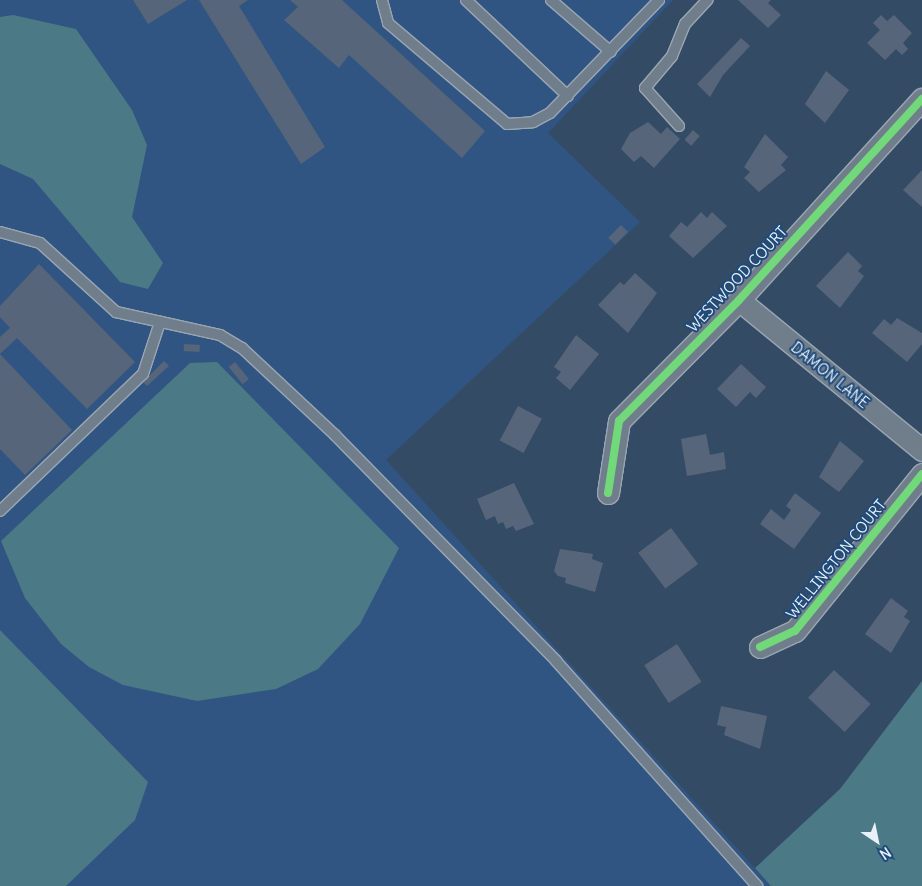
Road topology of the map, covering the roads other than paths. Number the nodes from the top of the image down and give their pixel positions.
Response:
1 (382, 0) edge
2 (466, 0) edge
3 (551, 0) edge
4 (659, 0) edge
5 (707, 0) edge
6 (611, 52) junction
7 (568, 96) junction
8 (922, 99) edge
9 (679, 126) dead end
10 (0, 232) edge
11 (739, 300) junction
12 (160, 322) junction
13 (922, 450) edge
14 (922, 474) edge
15 (608, 493) dead end
16 (0, 511) edge
17 (760, 647) dead end
18 (757, 886) edge

1 - 7 lane
2 - 7 lane
3 - 6 lane
4 - 6 lane
5 - 9 lane
6 - 7 lane
8 - 11 street, WESTWOOD COURT
10 - 12 lane
11 - 13 street, DAMON LANE
11 - 15 street, WESTWOOD COURT
12 - 16 lane
12 - 18 lane
14 - 17 street, WELLINGTON COURT

